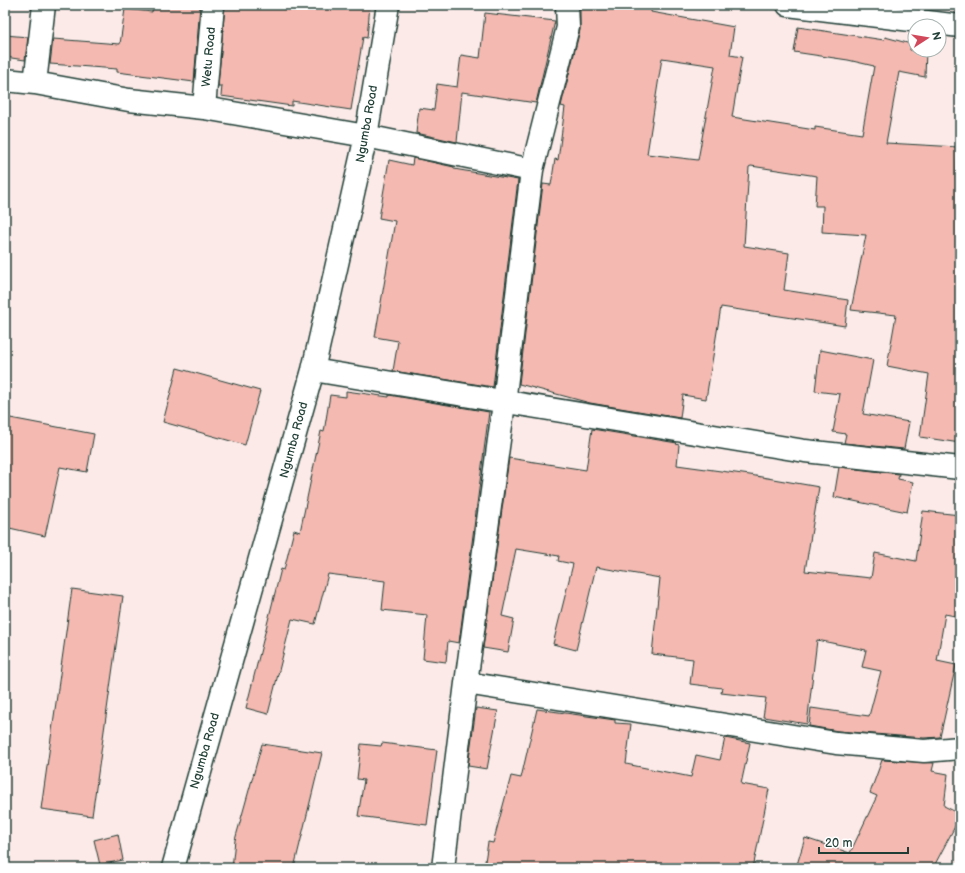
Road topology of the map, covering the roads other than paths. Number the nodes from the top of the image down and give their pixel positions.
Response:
1 (44, 5) edge
2 (213, 5) edge
3 (388, 5) edge
4 (567, 5) edge
5 (788, 5) edge
6 (960, 26) edge
7 (5, 80) edge
8 (35, 83) junction
9 (204, 108) junction
10 (366, 136) junction
11 (532, 170) junction
12 (313, 370) junction
13 (504, 403) junction
14 (960, 468) edge
15 (466, 683) junction
16 (960, 748) edge
17 (173, 868) edge
18 (443, 868) edge

1 - 8 street
2 - 9 street, Wetu Road
3 - 10 street, Ngumba Road
4 - 11 street
5 - 6 street
7 - 8 street
8 - 9 street
9 - 10 street
10 - 11 street
10 - 12 street, Ngumba Road
11 - 13 street
12 - 13 street
12 - 17 street, Ngumba Road
13 - 14 street
13 - 15 street
15 - 16 street
15 - 18 street

